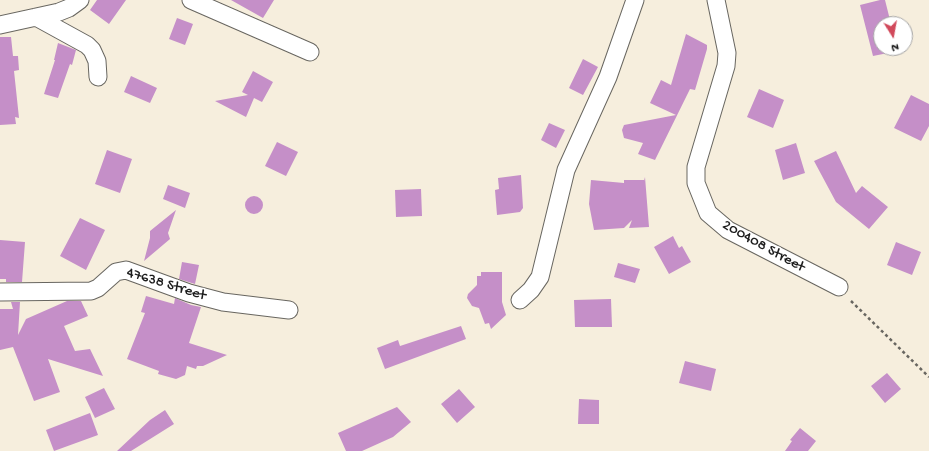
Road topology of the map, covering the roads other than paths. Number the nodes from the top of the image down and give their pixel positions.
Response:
1 (80, 0) edge
2 (191, 0) edge
3 (635, 0) edge
4 (716, 0) edge
5 (36, 17) junction
6 (0, 26) edge
7 (310, 52) dead end
8 (98, 77) dead end
9 (838, 287) road end
10 (0, 292) edge
11 (520, 300) dead end
12 (289, 310) dead end

1 - 5 street
2 - 7 street
3 - 11 street
4 - 9 street, 200408 Street
5 - 6 street
5 - 8 street
10 - 12 street, 47638 Street

